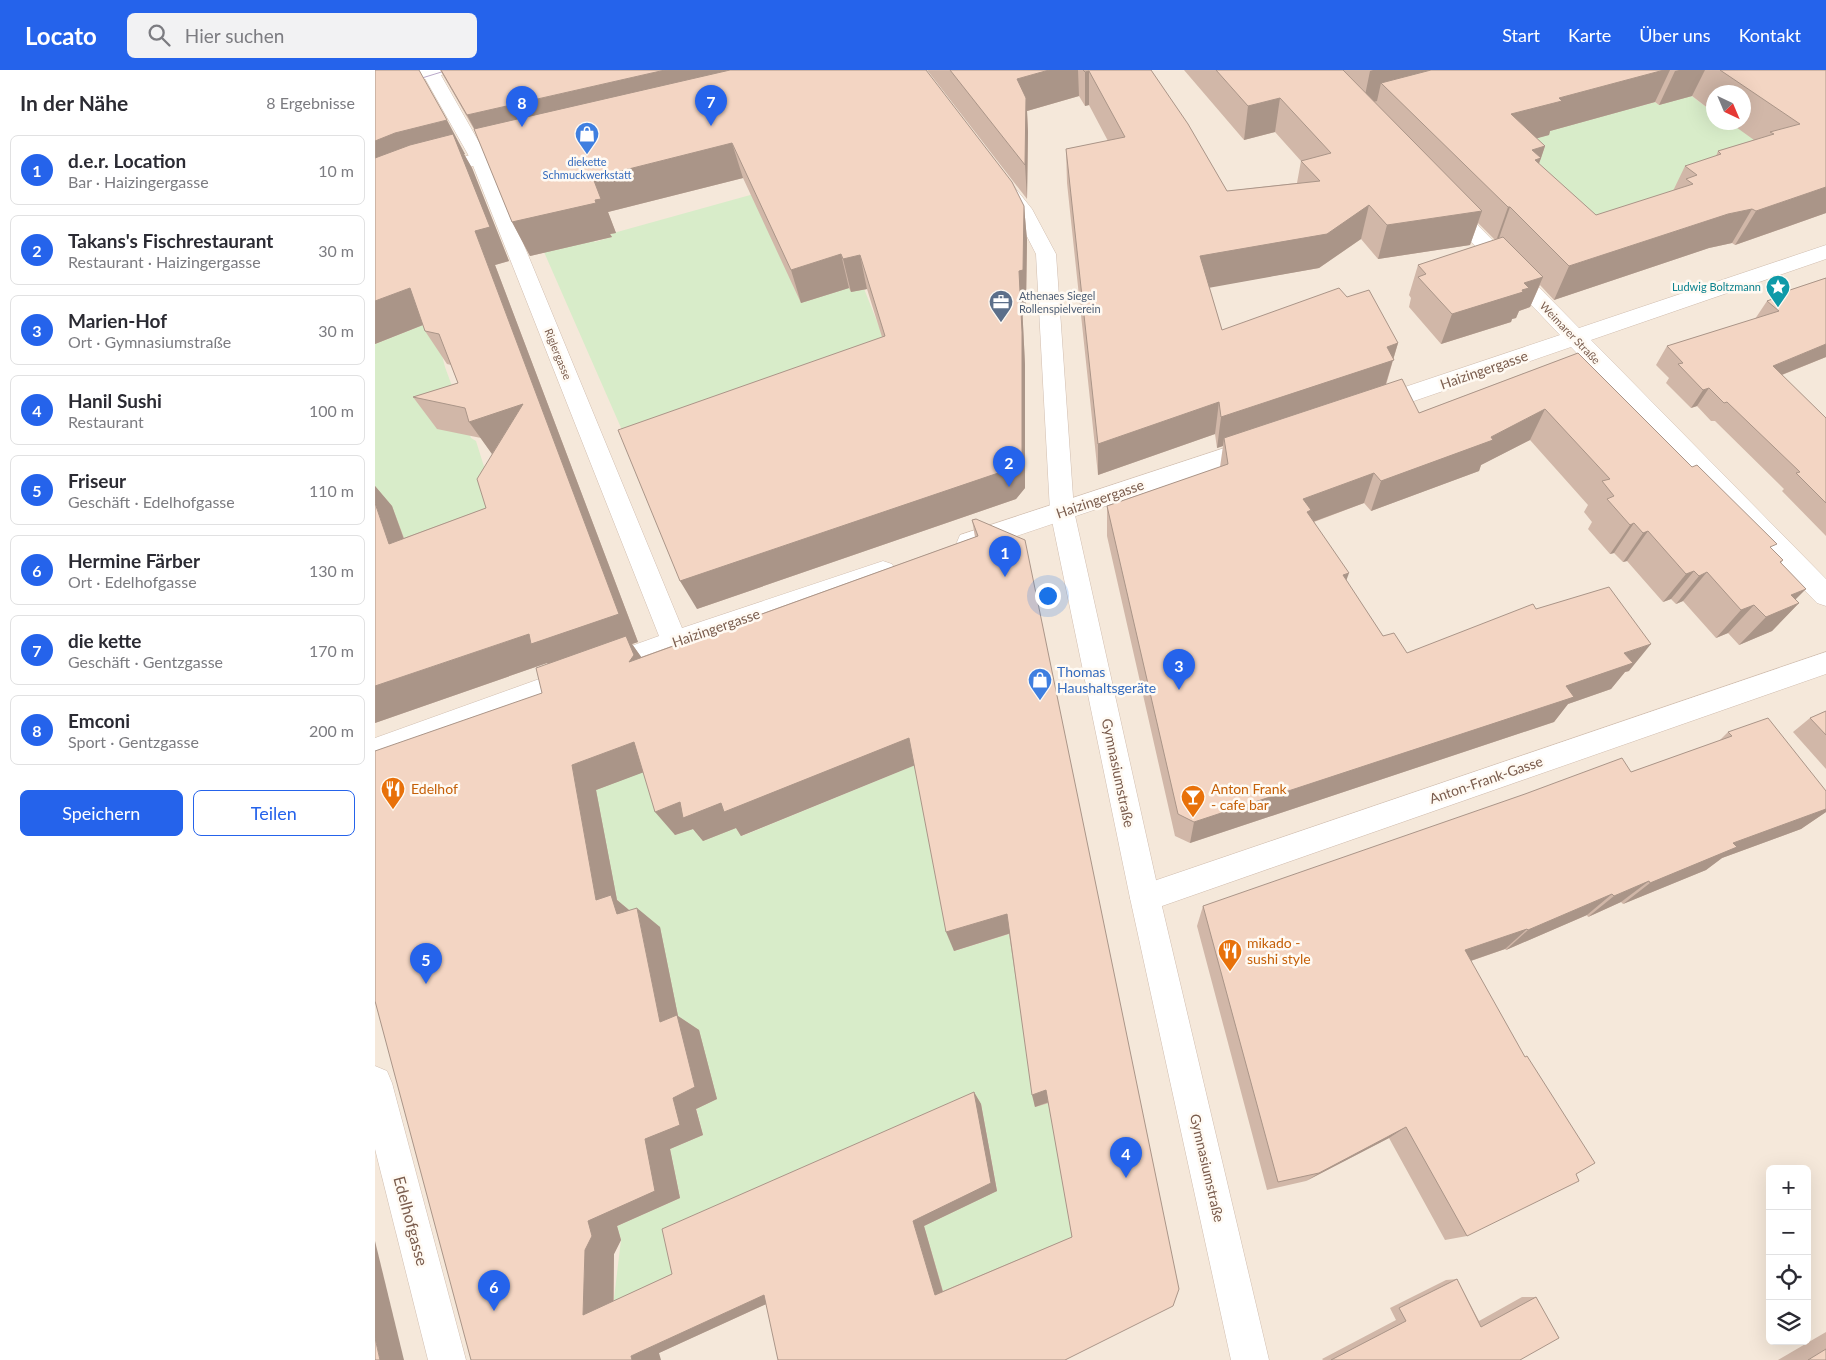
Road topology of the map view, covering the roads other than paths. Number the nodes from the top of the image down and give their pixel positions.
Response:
1 (435, 71) edge
2 (375, 87) edge
3 (537, 144) edge
4 (479, 158) junction
5 (985, 162) edge
6 (375, 193) edge
7 (1437, 195) edge
8 (1826, 252) edge
9 (1575, 339) junction
10 (1351, 414) edge
11 (1277, 439) edge
12 (1062, 511) junction
13 (949, 549) edge
14 (901, 565) edge
15 (1826, 596) edge
16 (674, 642) junction
17 (1826, 663) edge
18 (375, 750) edge
19 (1145, 898) junction
20 (375, 1083) edge
21 (1248, 1359) edge
22 (447, 1360) edge

1 - 2 street
1 - 4 street, Riglergasse
3 - 4 street
4 - 6 street
4 - 16 street, Riglergasse
5 - 12 street, Gymnasiumstraße
7 - 9 street, Weimarer Straße
8 - 9 street, Haizingergasse
9 - 10 street, Haizingergasse
9 - 15 street, Weimarer Straße
11 - 12 street, Haizingergasse
12 - 13 street, Haizingergasse
12 - 19 street, Gymnasiumstraße
14 - 16 street, Haizingergasse
16 - 18 street, Haizingergasse
17 - 19 street, Anton-Frank-Gasse
19 - 21 street, Gymnasiumstraße
20 - 22 street, Edelhofgasse

